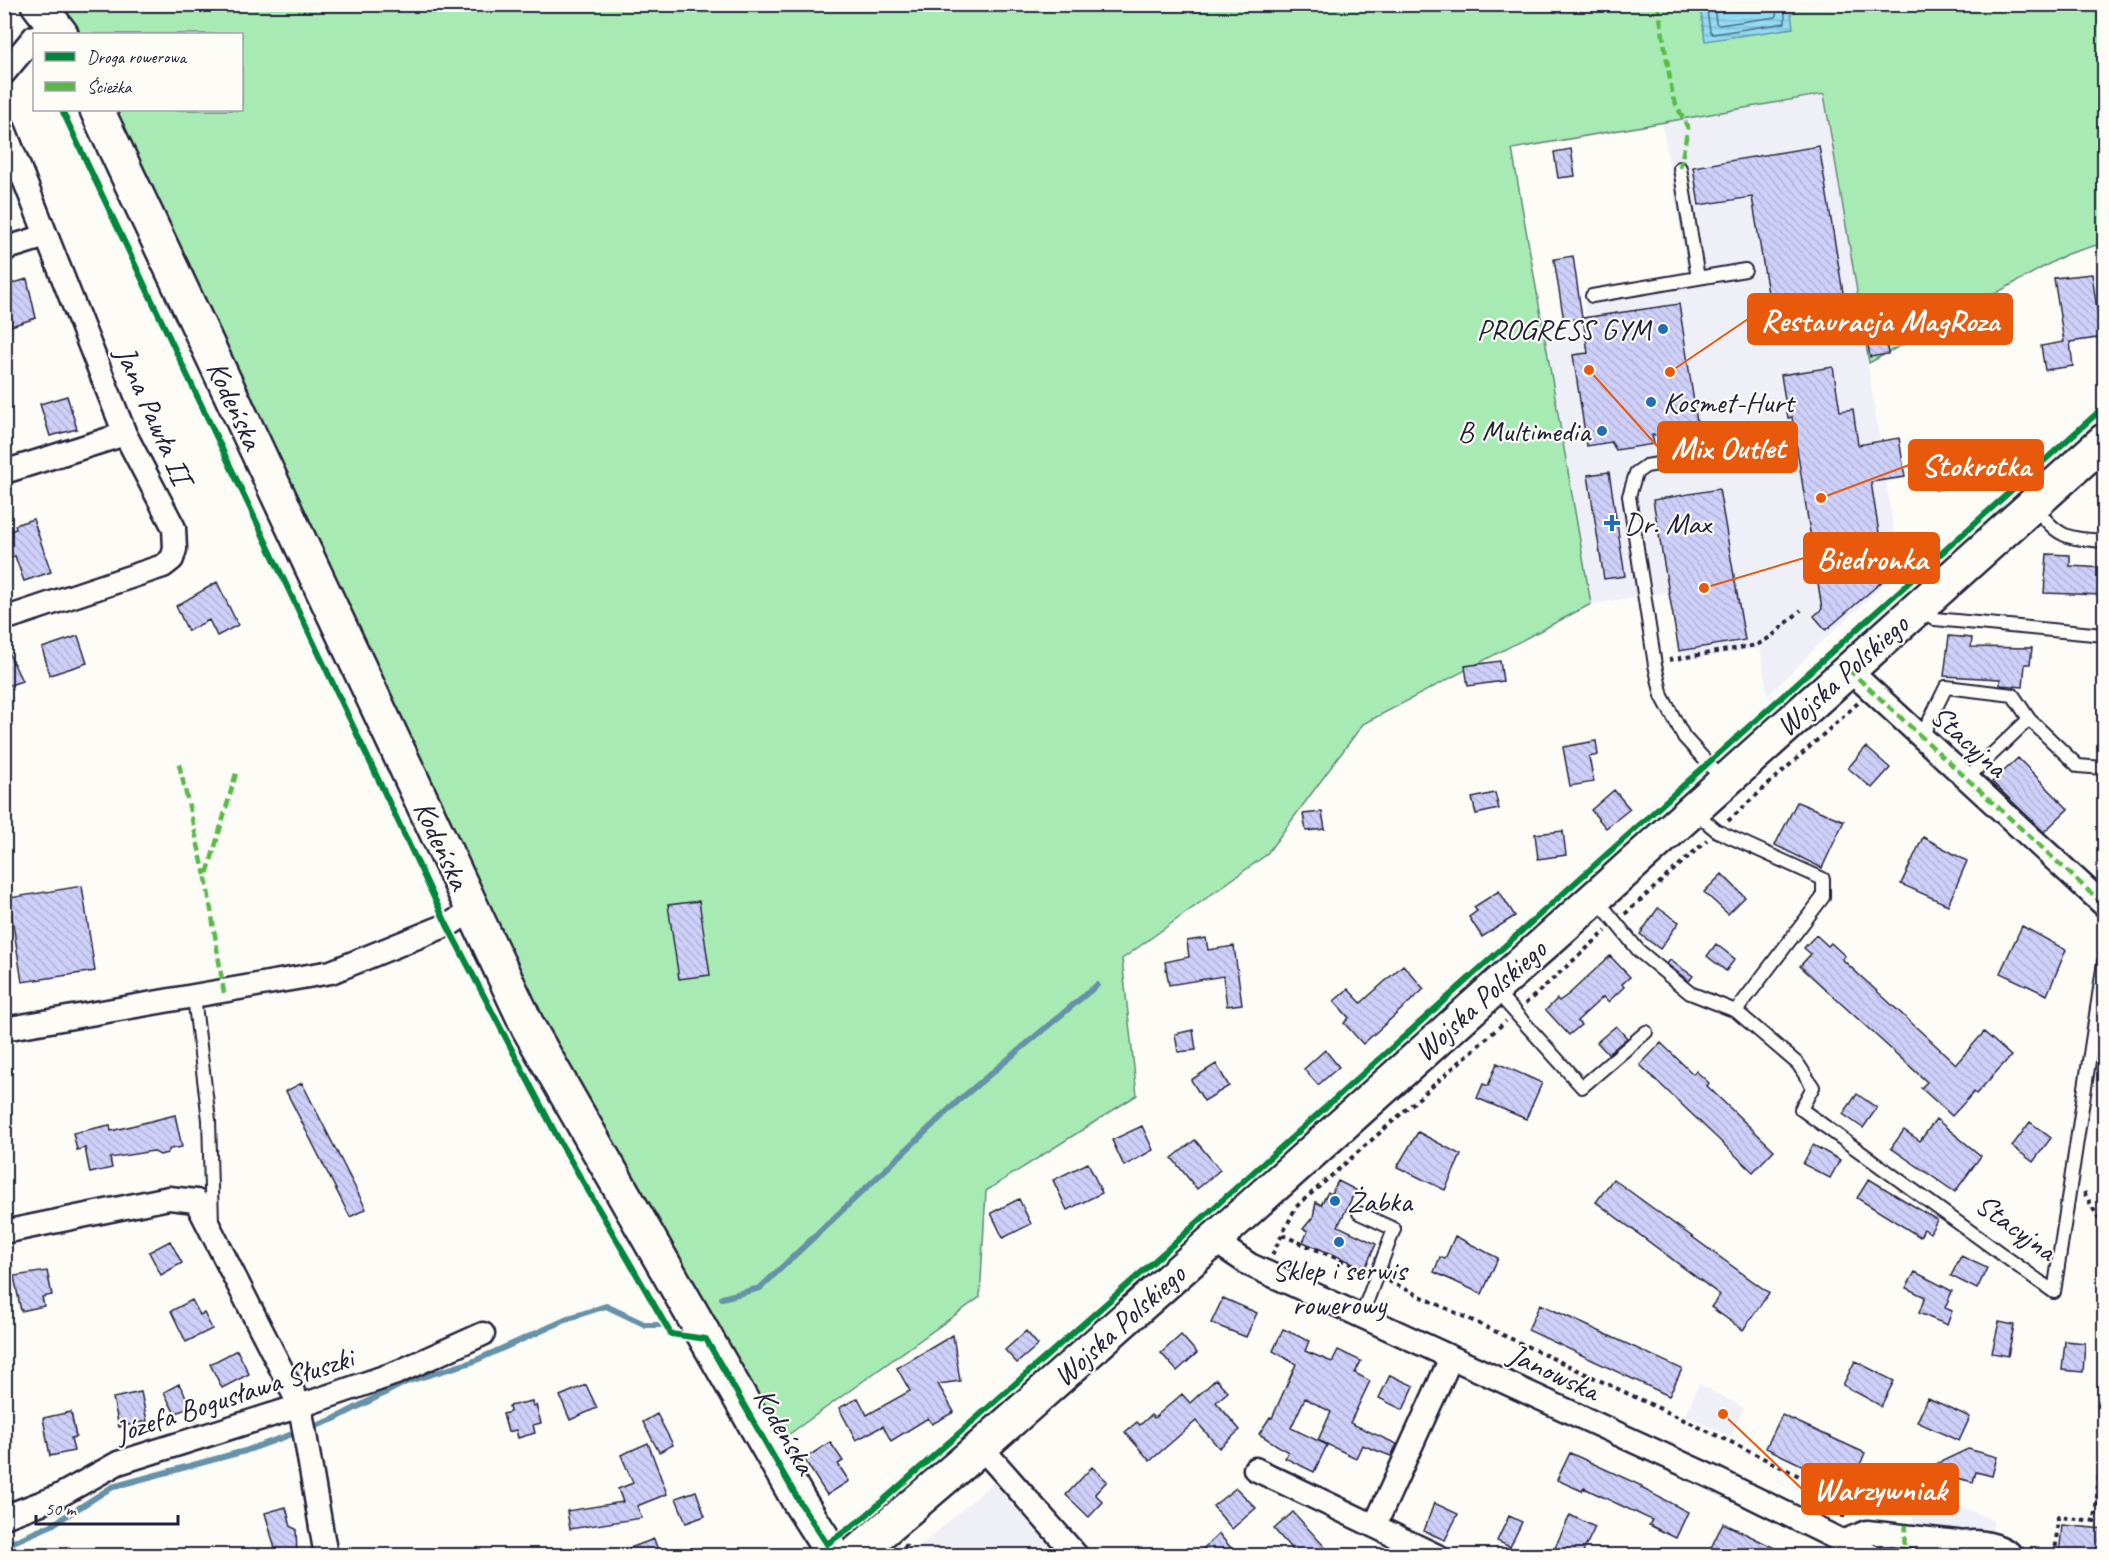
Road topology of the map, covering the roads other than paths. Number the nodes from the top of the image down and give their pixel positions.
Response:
1 (33, 38) edge
2 (4, 73) edge
3 (98, 111) edge
4 (4, 129) edge
5 (1680, 168) dead end
6 (46, 236) junction
7 (4, 249) edge
8 (1745, 270) dead end
9 (1698, 278) junction
10 (1592, 296) dead end
11 (125, 434) junction
12 (2104, 441) edge
13 (1772, 444) dead end
14 (4, 472) edge
15 (2033, 505) junction
16 (2104, 540) edge
17 (1918, 607) junction
18 (4, 619) edge
19 (2104, 635) edge
20 (1848, 669) junction
21 (2029, 719) junction
22 (1921, 738) junction
23 (2104, 768) edge
24 (1966, 779) junction
25 (1725, 781) junction
26 (1692, 810) junction
27 (1595, 897) junction
28 (2104, 905) edge
29 (473, 909) junction
30 (2104, 962) edge
31 (1493, 988) junction
32 (194, 997) junction
33 (1736, 1011) junction
34 (4, 1029) edge
35 (1646, 1032) dead end
36 (1359, 1213) dead end
37 (4, 1232) edge
38 (212, 1232) junction
39 (1213, 1240) junction
40 (1361, 1317) junction
41 (483, 1334) dead end
42 (1451, 1358) junction
43 (300, 1406) junction
44 (981, 1447) junction
45 (1255, 1469) dead end
46 (4, 1517) edge
47 (1375, 1525) junction
48 (1844, 1540) junction
49 (1957, 1542) junction
50 (888, 1543) edge
51 (326, 1556) edge
52 (834, 1556) edge
53 (853, 1556) edge
54 (1077, 1556) edge
55 (1437, 1556) edge
56 (1872, 1556) edge
57 (1929, 1556) edge
58 (2013, 1556) edge

1 - 2 street
3 - 29 main road, Kodeńska
4 - 6 street, Jana Pawła II
5 - 9 lane
6 - 7 street
6 - 11 street, Jana Pawła II
8 - 9 lane
9 - 10 lane
11 - 14 street
11 - 18 street, Jana Pawła II
12 - 15 main road, Wojska Polskiego
13 - 25 lane
15 - 16 lane
15 - 17 main road, Wojska Polskiego
17 - 19 lane
17 - 20 main road, Wojska Polskiego
20 - 22 street, Stacyjna
20 - 25 main road, Wojska Polskiego
21 - 22 lane
21 - 23 lane
21 - 24 lane
22 - 24 street, Stacyjna
24 - 28 street, Stacyjna
25 - 26 main road, Wojska Polskiego
26 - 27 main road, Wojska Polskiego
26 - 33 lane
27 - 31 main road, Wojska Polskiego
27 - 33 lane
29 - 32 street
29 - 52 main road, Kodeńska
30 - 33 lane, Stacyjna
31 - 35 lane
31 - 39 main road, Wojska Polskiego
32 - 34 street
32 - 38 lane
36 - 40 lane
37 - 38 street
38 - 43 street
39 - 40 street, Janowska
39 - 44 main road, Wojska Polskiego
40 - 42 street, Janowska
41 - 43 street, Józefa Bogusława Słuszki
42 - 47 street
42 - 48 street, Janowska
43 - 46 street, Józefa Bogusława Słuszki
43 - 51 street
44 - 50 main road, Wojska Polskiego
44 - 54 street
45 - 47 street
47 - 55 street
48 - 49 street
48 - 56 street, Janowska
49 - 57 street
49 - 58 street
50 - 53 main road, Wojska Polskiego

